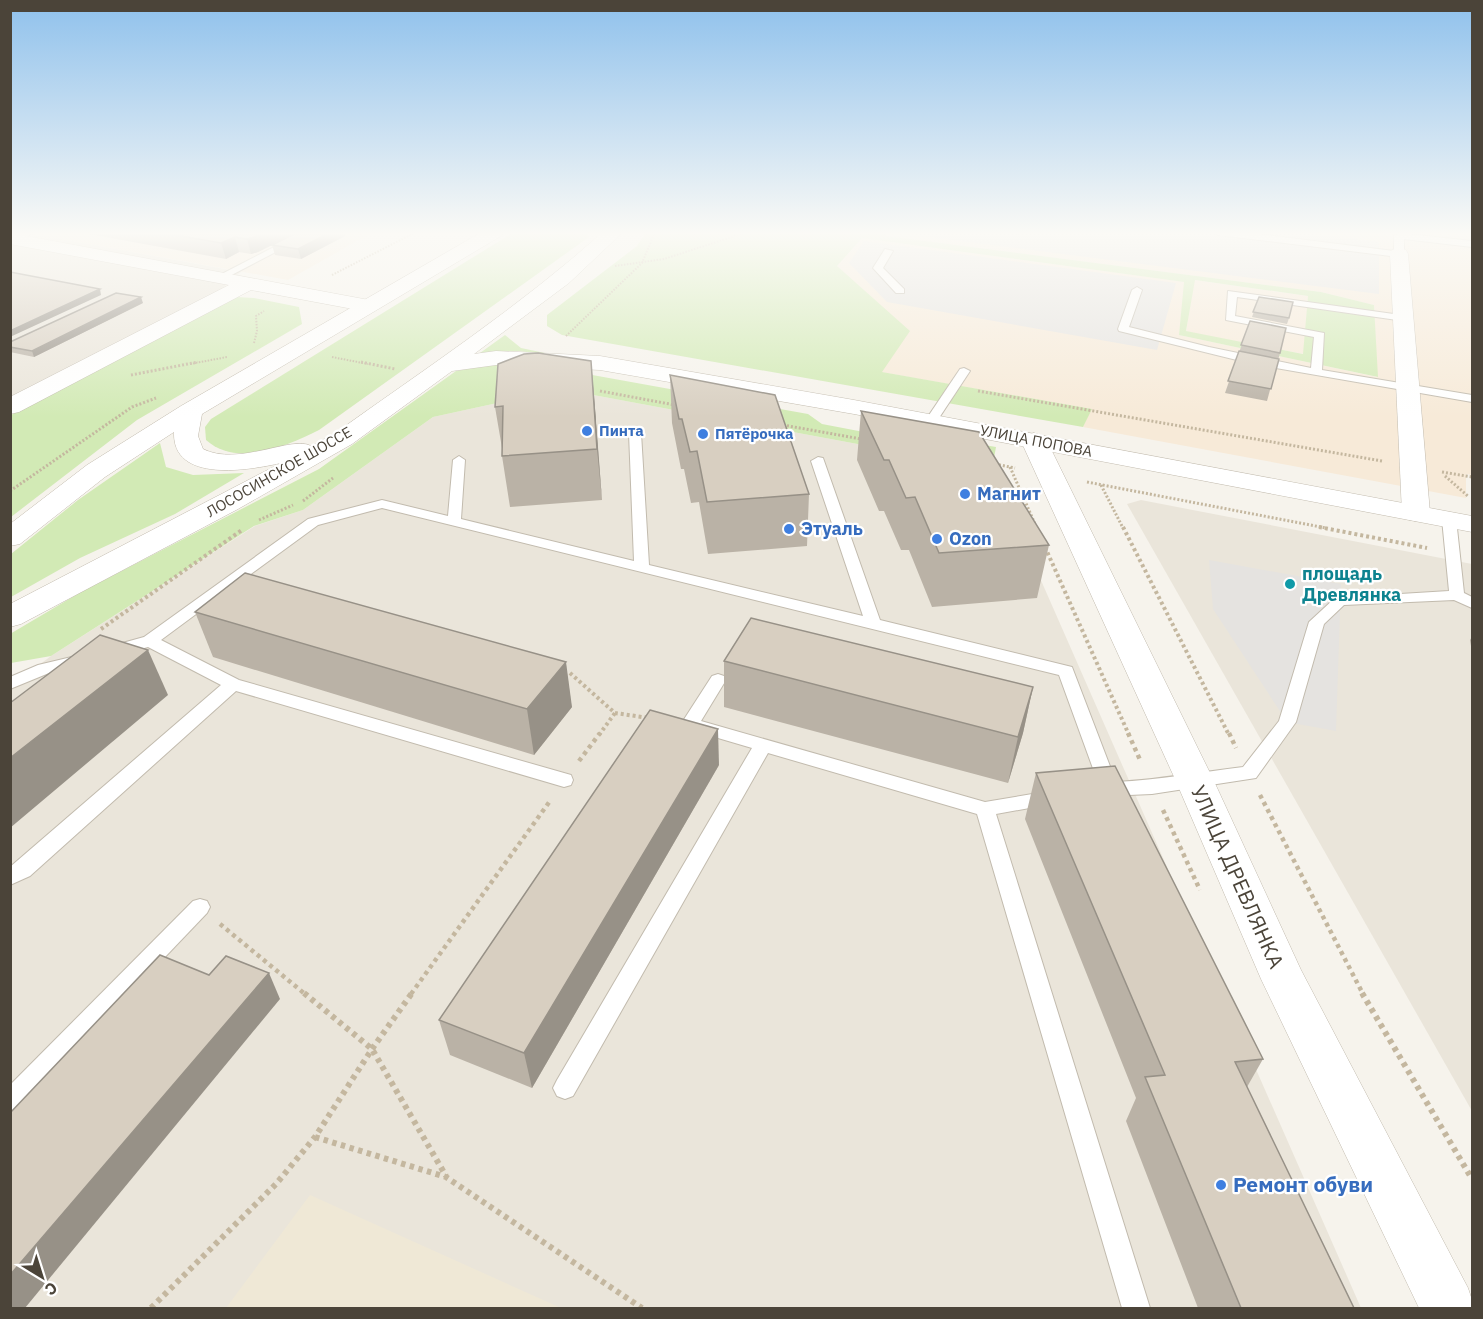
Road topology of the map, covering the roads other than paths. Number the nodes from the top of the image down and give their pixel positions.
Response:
1 (229, 294) edge
2 (305, 294) edge
3 (390, 294) edge
4 (554, 294) edge
5 (1136, 294) edge
6 (1232, 294) edge
7 (1236, 294) edge
8 (1402, 294) edge
9 (369, 306) junction
10 (1404, 318) junction
11 (518, 331) junction
12 (600, 363) junction
13 (964, 370) dead end
14 (437, 371) junction
15 (1316, 372) junction
16 (1408, 389) junction
17 (1473, 399) edge
18 (10, 407) edge
19 (190, 411) junction
20 (931, 421) junction
21 (635, 433) dead end
22 (343, 439) junction
23 (1034, 441) junction
24 (459, 460) dead end
25 (818, 461) dead end
26 (1416, 513) junction
27 (1461, 521) edge
28 (454, 522) junction
29 (10, 538) edge
30 (642, 567) junction
31 (232, 580) junction
32 (255, 586) edge
33 (1456, 595) junction
34 (1473, 603) edge
35 (10, 617) edge
36 (873, 624) junction
37 (150, 641) junction
38 (718, 680) dead end
39 (10, 684) edge
40 (233, 684) junction
41 (762, 745) junction
42 (564, 780) road end
43 (1173, 783) junction
44 (1109, 789) junction
45 (985, 809) junction
46 (10, 877) edge
47 (200, 907) road end
48 (565, 1088) dead end
49 (10, 1102) edge
50 (1453, 1297) edge
51 (1136, 1308) edge

1 - 18 street
2 - 9 street
3 - 9 street
4 - 11 street, ЛОСОСИНСКОЕ ШОССЕ
5 - 15 lane
6 - 15 lane
7 - 10 lane
8 - 10 street
9 - 19 street
10 - 16 street
11 - 12 street, УЛИЦА ПОПОВА
11 - 14 street, ЛОСОСИНСКОЕ ШОССЕ
12 - 14 street, УЛИЦА ПОПОВА
12 - 20 street, УЛИЦА ПОПОВА
13 - 20 lane
14 - 22 street, ЛОСОСИНСКОЕ ШОССЕ
15 - 16 lane
16 - 17 lane
16 - 26 street
19 - 22 street
19 - 29 street
20 - 23 street, УЛИЦА ПОПОВА
21 - 30 lane
22 - 35 street, ЛОСОСИНСКОЕ ШОССЕ
23 - 26 street, УЛИЦА ПОПОВА
23 - 43 street, УЛИЦА ДРЕВЛЯНКА
24 - 28 lane
25 - 36 lane
26 - 27 street, УЛИЦА ПОПОВА
27 - 33 lane
28 - 30 lane
28 - 31 lane
30 - 36 lane
31 - 32 lane
31 - 37 lane
33 - 34 lane
33 - 43 lane
36 - 44 lane
37 - 39 lane
37 - 40 lane
38 - 41 lane
40 - 42 lane
40 - 46 lane
41 - 45 lane
41 - 48 lane
43 - 44 lane
43 - 50 street, УЛИЦА ДРЕВЛЯНКА
44 - 45 lane
45 - 51 lane
47 - 49 lane

